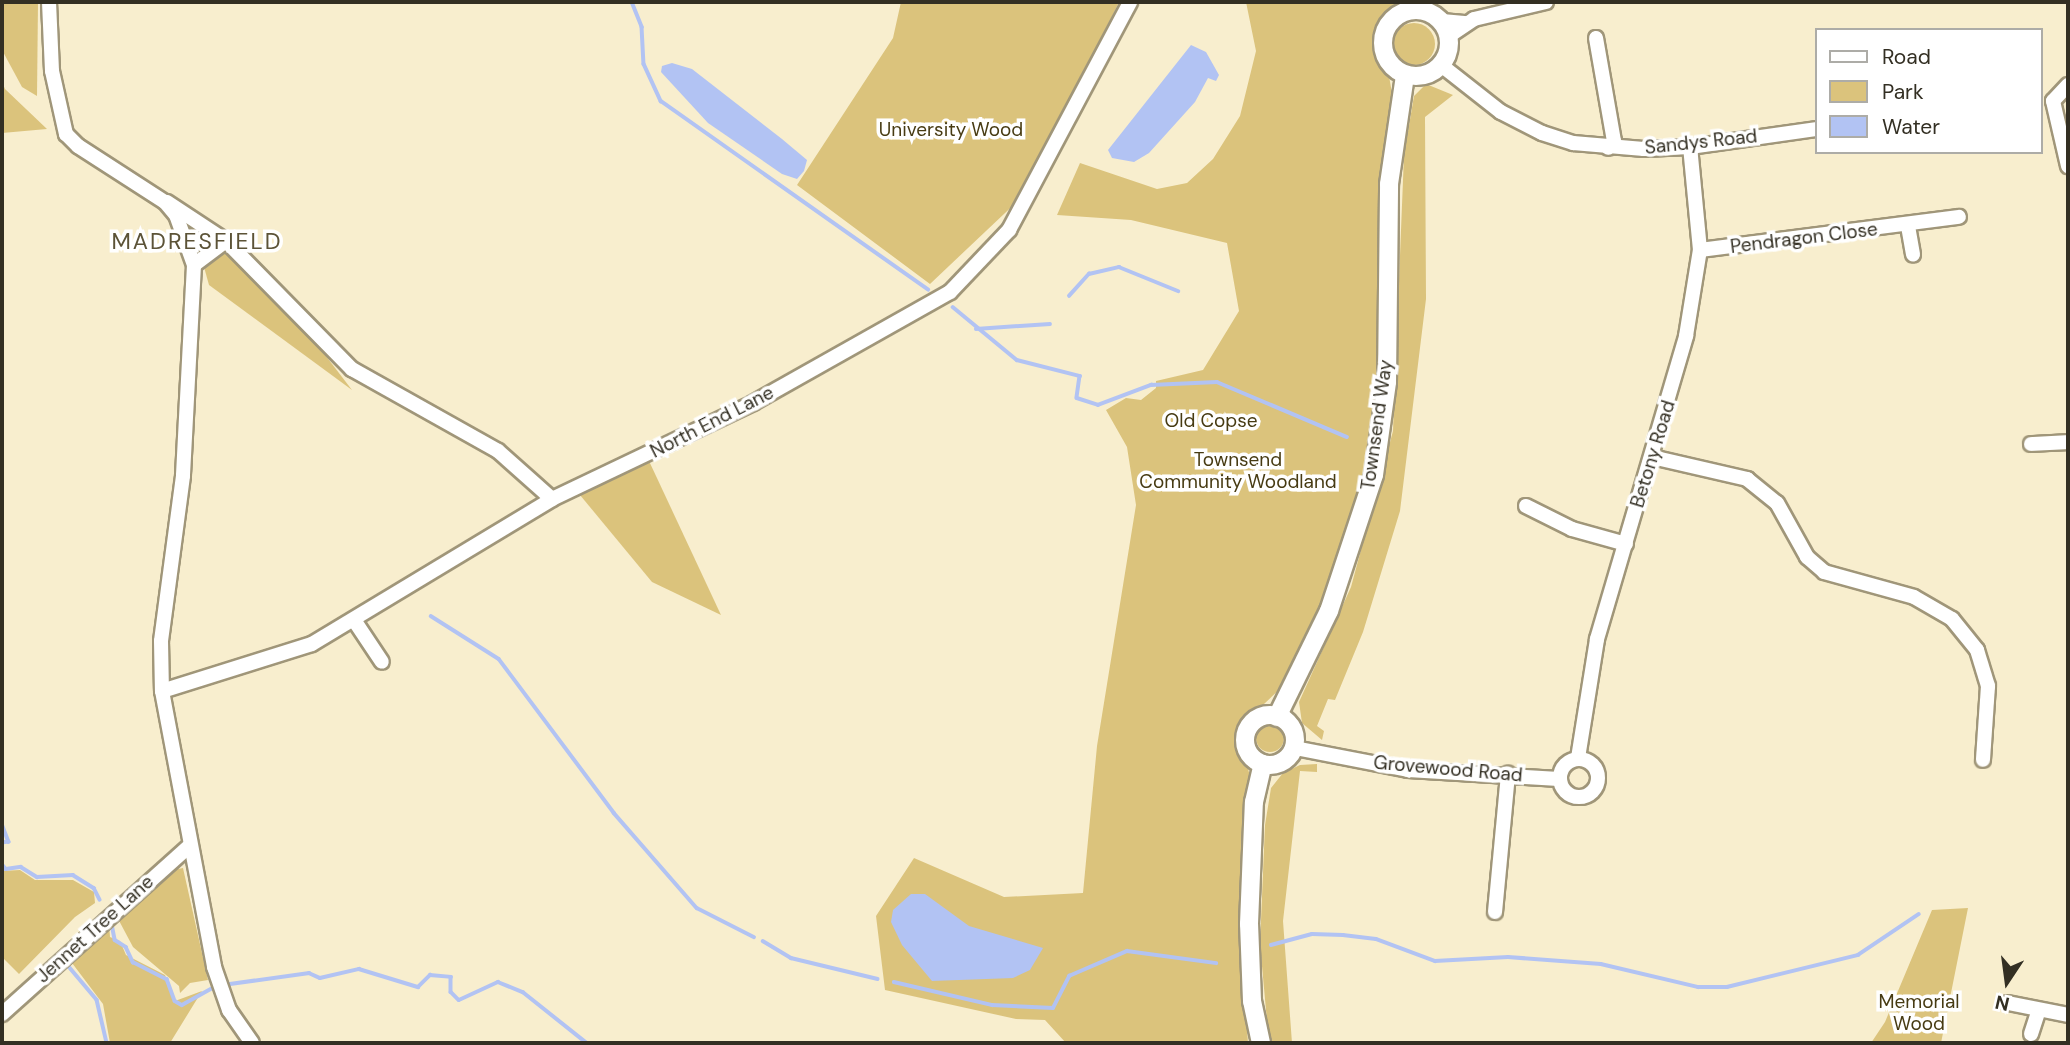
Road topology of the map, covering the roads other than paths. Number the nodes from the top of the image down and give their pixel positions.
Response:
1 (48, 2) edge
2 (1130, 2) edge
3 (1546, 2) edge
4 (1413, 6) edge
5 (1445, 29) junction
6 (1596, 38) dead end
7 (1441, 65) junction
8 (1405, 75) junction
9 (2068, 85) edge
10 (2047, 100) edge
11 (1814, 129) edge
12 (1690, 147) junction
13 (1608, 148) junction
14 (2068, 166) edge
15 (165, 202) junction
16 (1959, 217) dead end
17 (1908, 226) junction
18 (226, 241) junction
19 (1700, 250) junction
20 (1913, 256) dead end
21 (194, 265) junction
22 (2068, 442) edge
23 (2031, 444) dead end
24 (1652, 457) junction
25 (552, 499) junction
26 (1526, 506) dead end
27 (1626, 544) junction
28 (354, 620) junction
29 (382, 662) dead end
30 (162, 691) junction
31 (1277, 717) junction
32 (1295, 748) junction
33 (1578, 758) junction
34 (1983, 760) dead end
35 (1263, 764) junction
36 (1508, 774) junction
37 (1559, 779) junction
38 (189, 846) junction
39 (1495, 912) dead end
40 (2008, 1003) dead end
41 (2039, 1010) junction
42 (2, 1014) edge
43 (2068, 1015) edge
44 (2031, 1034) dead end
45 (252, 1043) edge
46 (1261, 1043) edge

1 - 15 street
2 - 25 street, North End Lane
3 - 5 street
4 - 5 main road
4 - 8 main road
5 - 7 main road
6 - 13 street
7 - 8 main road
7 - 13 street, Sandys Road
8 - 31 main road, Townsend Way
9 - 10 street
10 - 14 street
11 - 12 street, Sandys Road
12 - 13 street, Sandys Road
12 - 19 street, Betony Road
15 - 18 street
15 - 21 street
16 - 17 street, Pendragon Close
17 - 19 street, Pendragon Close
17 - 20 street
18 - 21 street
18 - 25 street
19 - 24 street, Betony Road
21 - 30 street
22 - 23 street
24 - 27 street, Betony Road
24 - 34 street
25 - 28 street, North End Lane
26 - 27 street
27 - 33 street, Betony Road
28 - 29 street
28 - 30 street, North End Lane
30 - 38 street
31 - 32 main road
31 - 35 main road
32 - 35 main road
32 - 36 street, Grovewood Road
33 - 37 street
33 - 37 street
35 - 46 main road
36 - 37 street, Grovewood Road
36 - 39 street
38 - 42 street, Jennet Tree Lane
38 - 45 street
40 - 41 street
41 - 43 street
41 - 44 street

